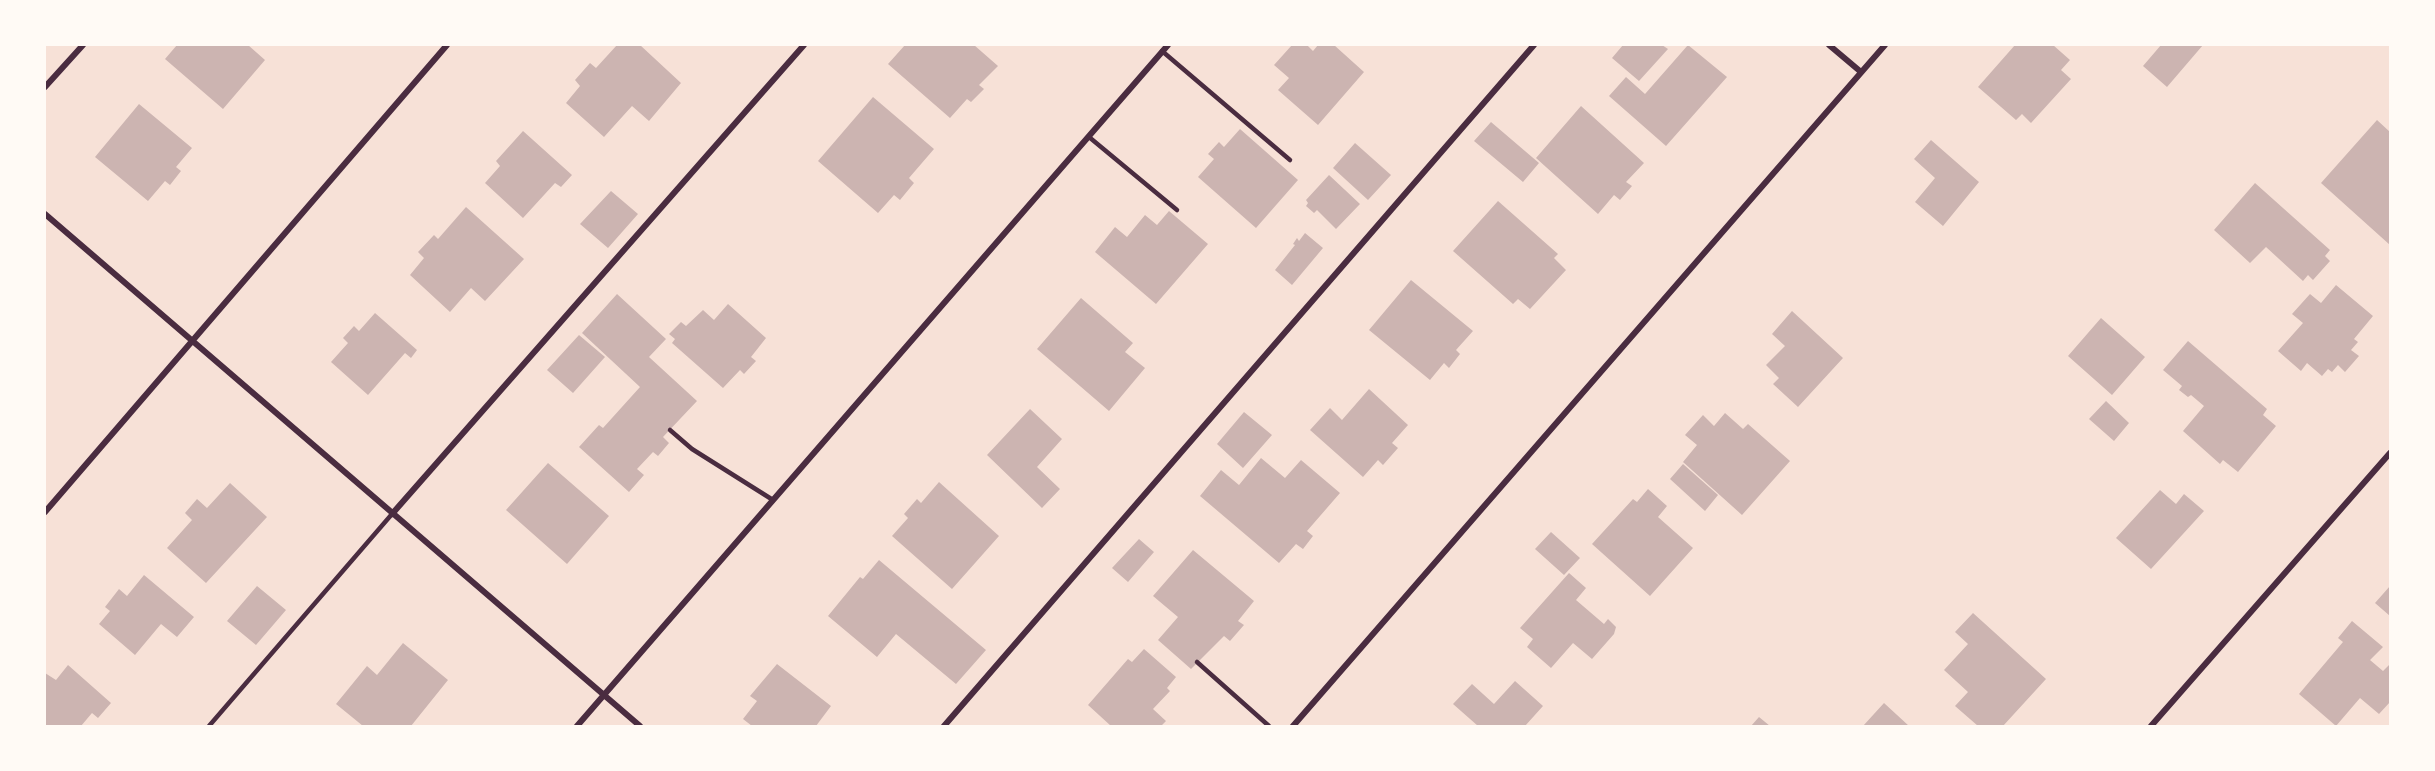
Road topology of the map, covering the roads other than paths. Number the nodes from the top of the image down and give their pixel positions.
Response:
1 (83, 45) edge
2 (447, 45) edge
3 (804, 45) edge
4 (1168, 45) edge
5 (1534, 45) edge
6 (1829, 45) edge
7 (1885, 45) edge
8 (1162, 51) junction
9 (1861, 72) junction
10 (45, 87) edge
11 (1089, 137) junction
12 (1290, 160) dead end
13 (1177, 210) dead end
14 (45, 214) edge
15 (192, 343) junction
16 (670, 430) dead end
17 (2390, 453) edge
18 (773, 500) junction
19 (45, 512) edge
20 (392, 514) junction
21 (1197, 662) dead end
22 (604, 695) junction
23 (208, 726) edge
24 (577, 726) edge
25 (640, 726) edge
26 (944, 726) edge
27 (1269, 726) edge
28 (1293, 726) edge
29 (2151, 726) edge

1 - 10 street
2 - 15 street
3 - 20 street
4 - 8 street
5 - 26 street
6 - 9 street
7 - 9 street
8 - 11 street
8 - 12 lane
9 - 28 street
11 - 13 lane
11 - 18 street
14 - 15 street
15 - 19 street
15 - 20 street
16 - 18 lane
17 - 29 street
18 - 22 street
20 - 22 street
20 - 23 lane
21 - 27 lane
22 - 24 street
22 - 25 street

